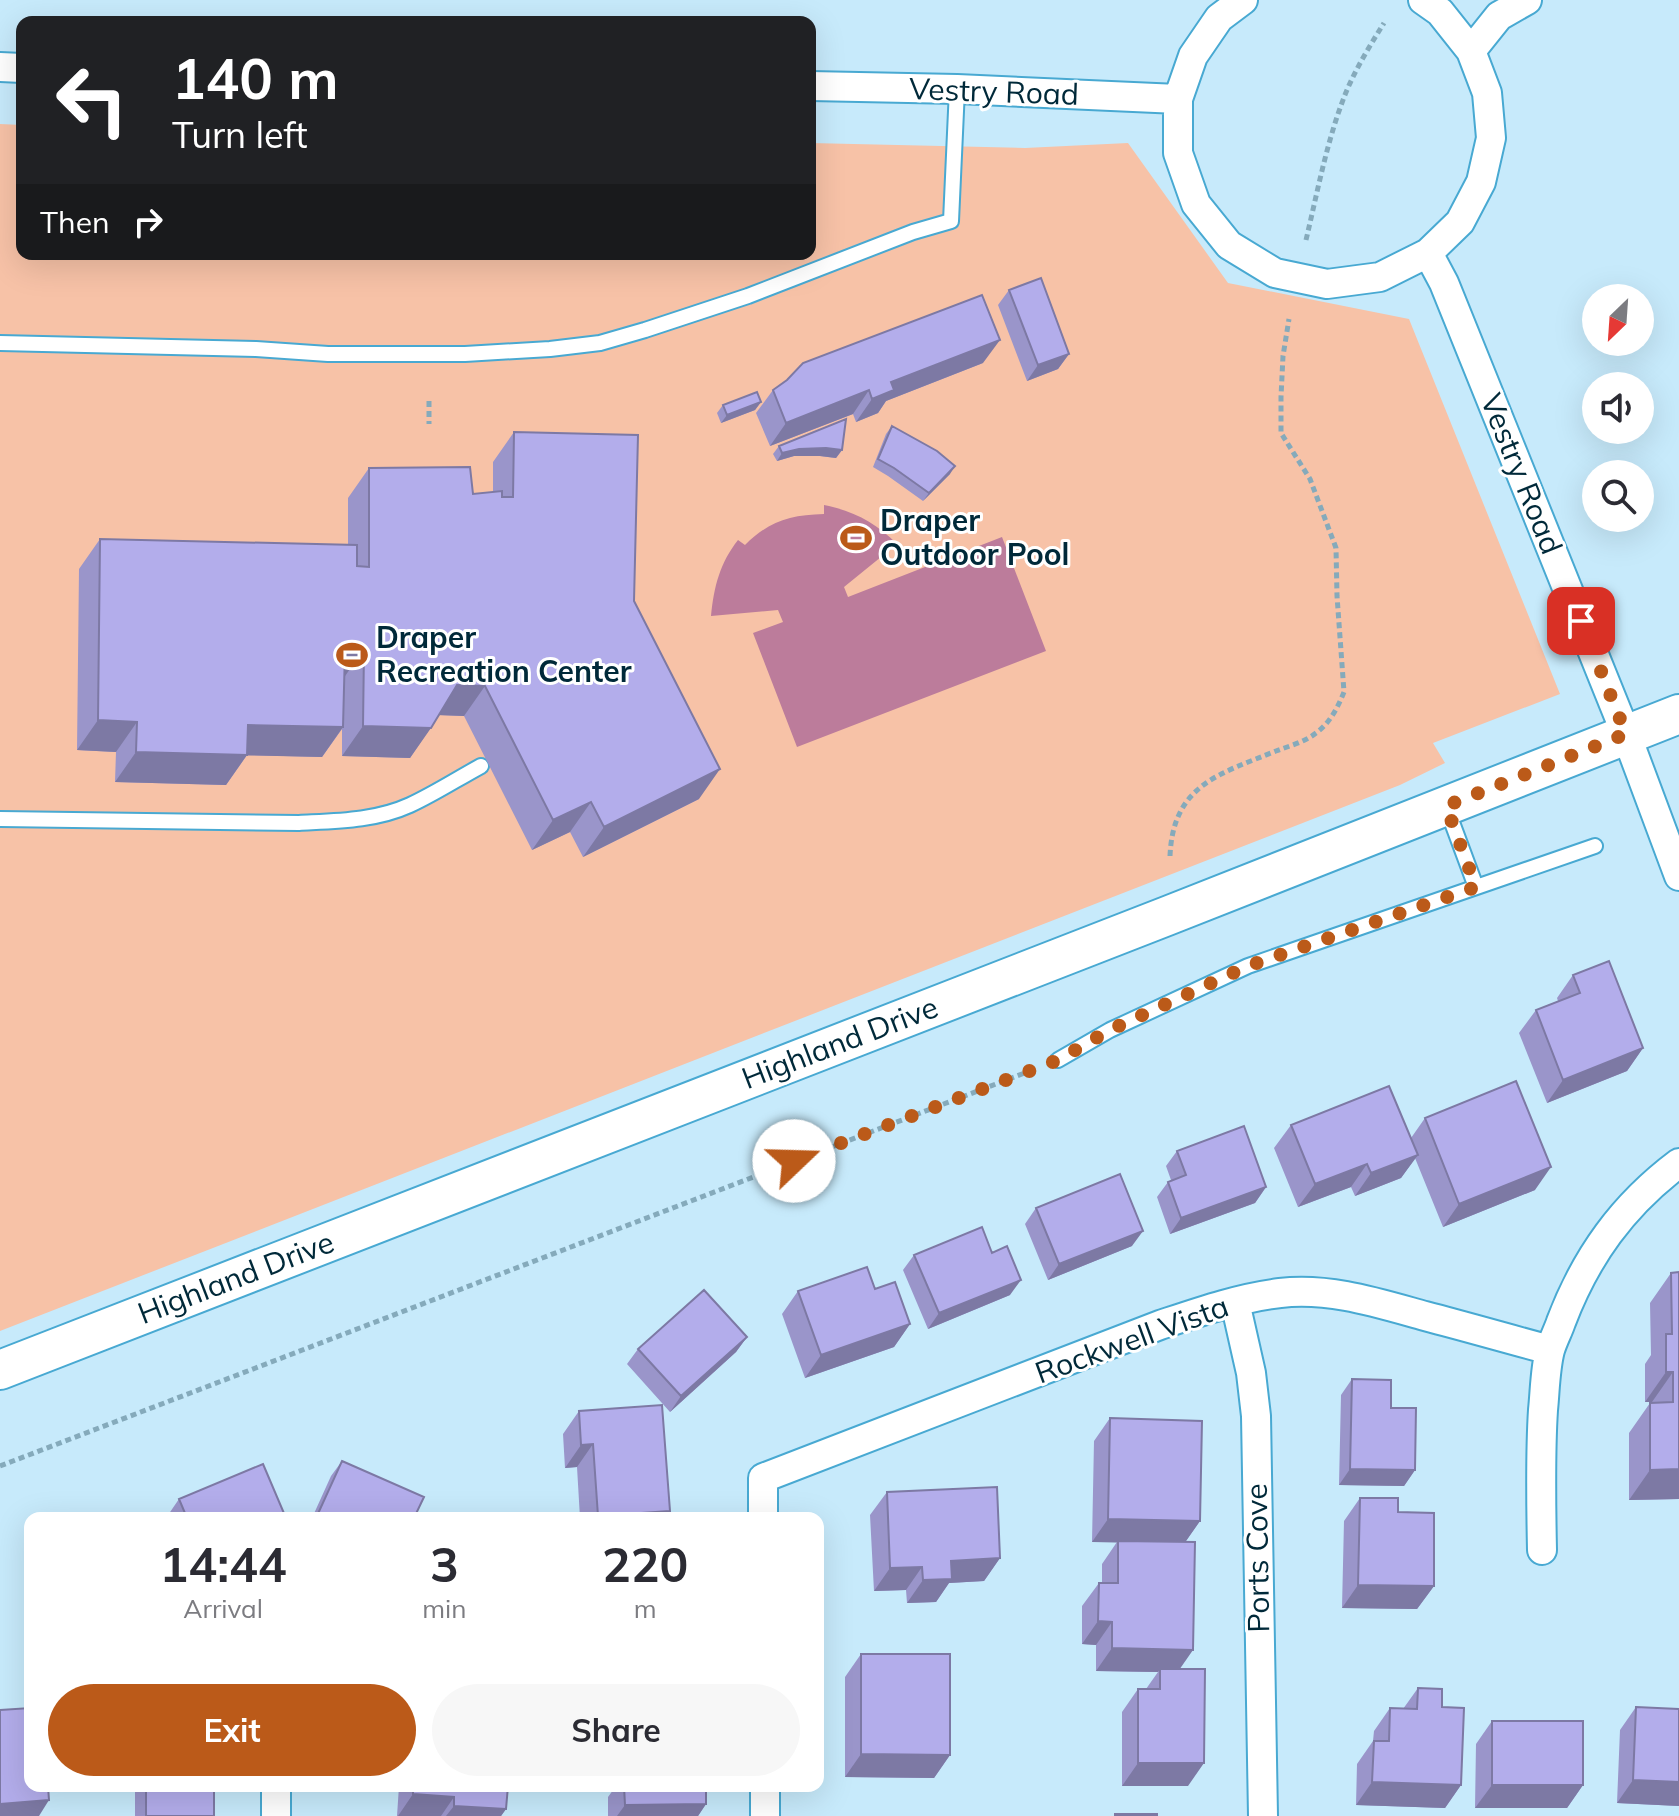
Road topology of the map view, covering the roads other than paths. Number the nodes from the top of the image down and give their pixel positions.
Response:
1 (1243, 0) edge
2 (1423, 0) edge
3 (1527, 0) edge
4 (1471, 51) junction
5 (816, 86) edge
6 (957, 89) junction
7 (1178, 99) junction
8 (1428, 253) junction
9 (0, 343) edge
10 (1679, 714) edge
11 (1626, 734) junction
12 (481, 766) dead end
13 (1446, 806) junction
14 (0, 819) edge
15 (1673, 841) edge
16 (1595, 846) dead end
17 (1679, 876) edge
18 (1476, 887) junction
19 (1058, 1060) road end
20 (1679, 1163) edge
21 (1235, 1302) junction
22 (1550, 1350) junction
23 (0, 1370) edge
24 (763, 1512) edge
25 (1542, 1550) dead end
26 (276, 1792) edge
27 (765, 1792) edge
28 (276, 1816) edge
29 (765, 1816) edge
30 (1263, 1816) edge

1 - 7 street
2 - 4 street
3 - 4 street
4 - 8 street
5 - 6 street, Vestry Road
6 - 7 street, Vestry Road
6 - 9 lane
7 - 8 street
8 - 11 street, Vestry Road
10 - 11 main road, Highland Drive
11 - 13 main road, Highland Drive
11 - 15 street, Vestry Road
12 - 14 lane
13 - 18 lane
13 - 23 main road, Highland Drive
15 - 17 street, Vestry Road
16 - 18 lane
18 - 19 lane
20 - 22 street
21 - 22 street, Rockwell Vista
21 - 24 street, Rockwell Vista
21 - 30 street, Ports Cove
22 - 25 street
26 - 28 street
27 - 29 street

